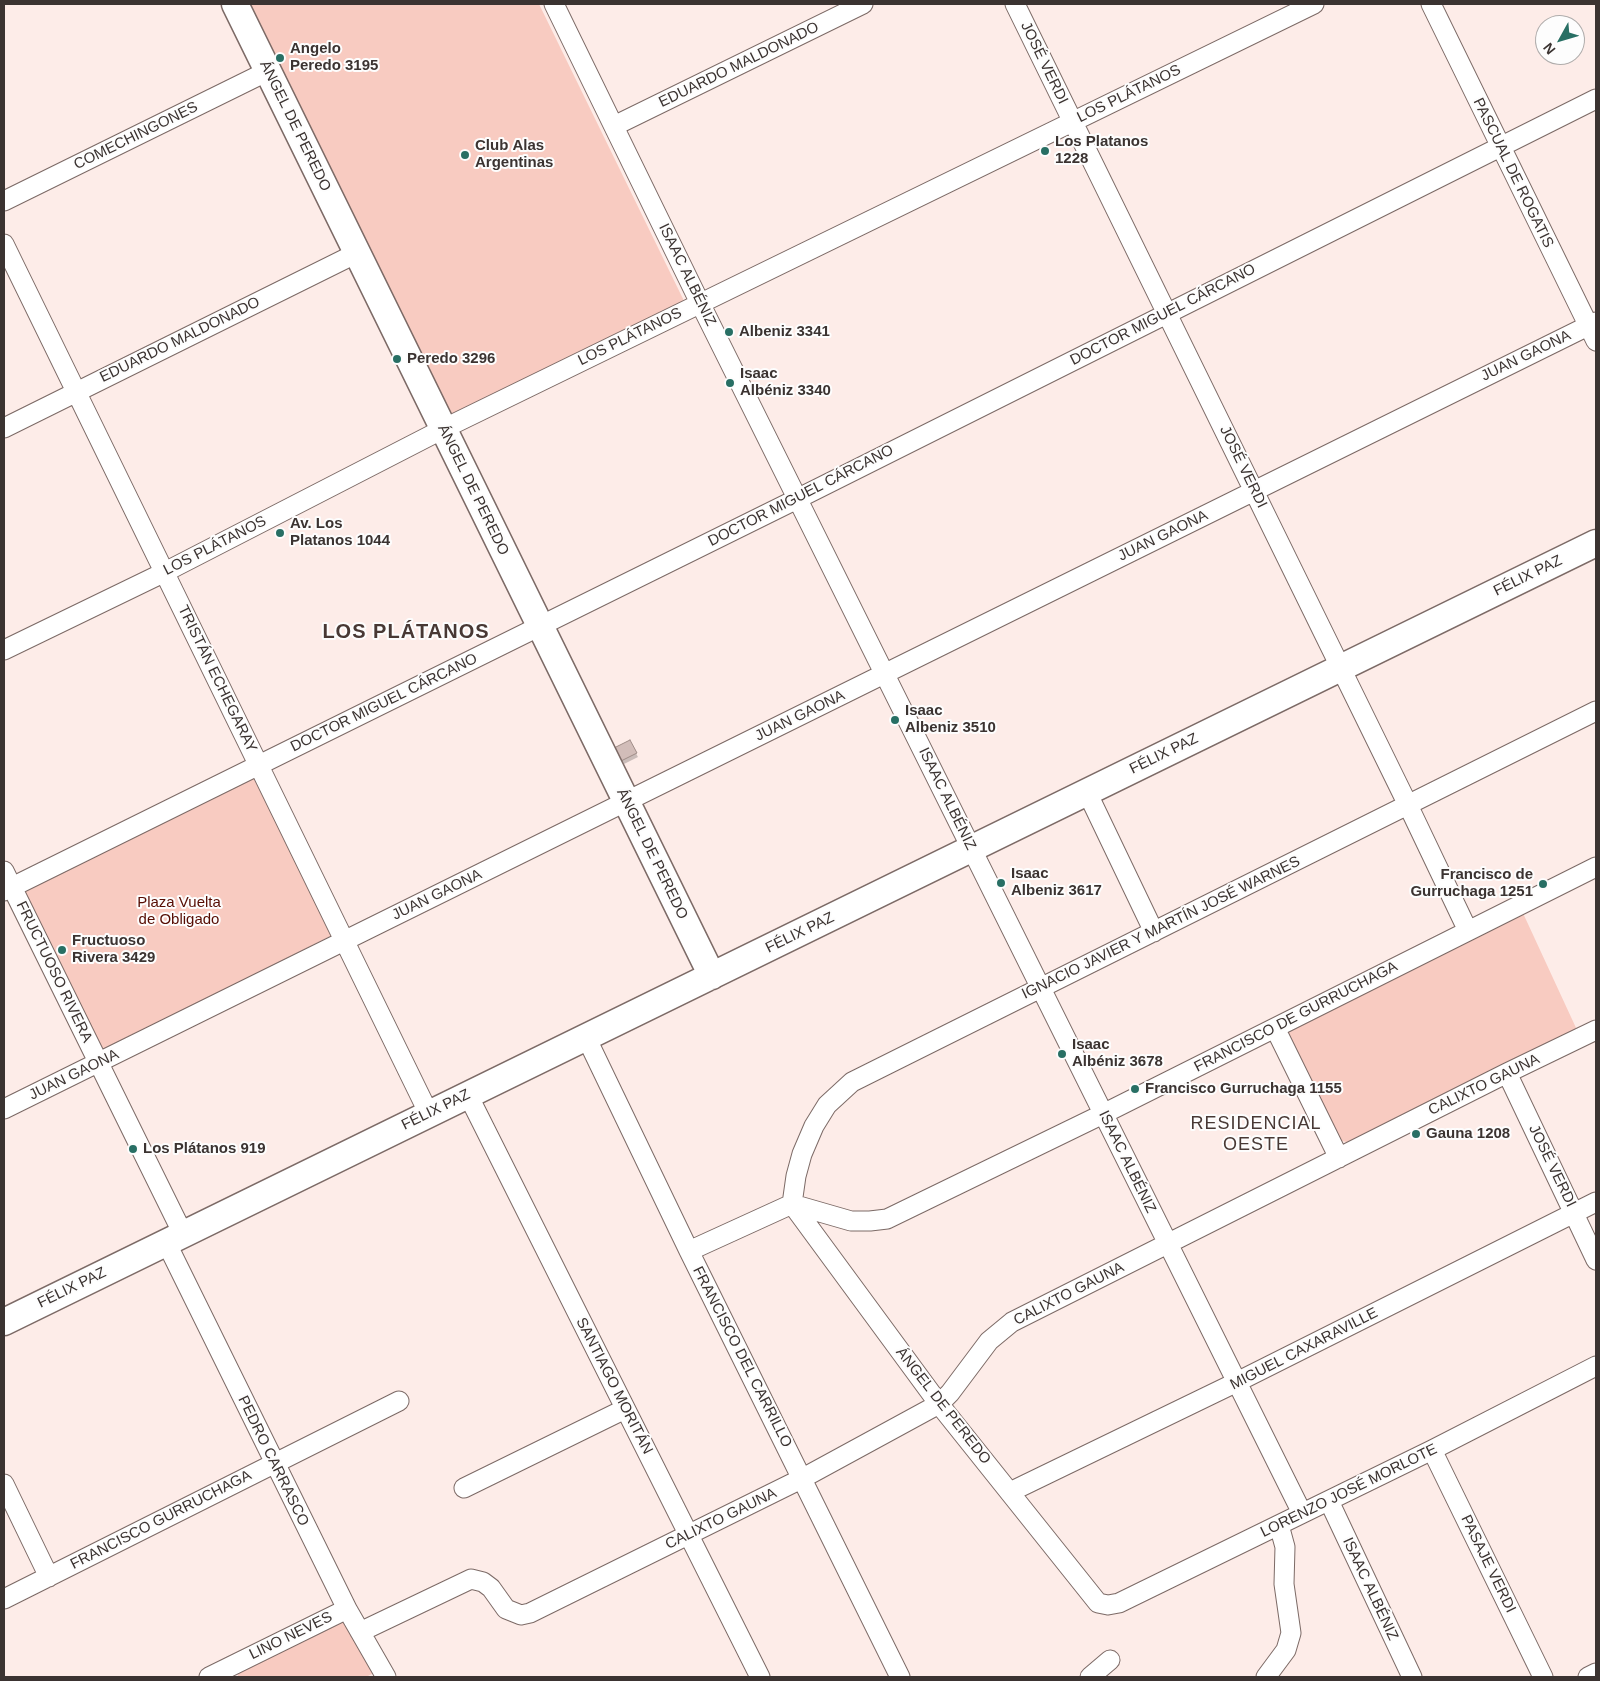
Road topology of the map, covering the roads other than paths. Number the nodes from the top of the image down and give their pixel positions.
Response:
1 (235, 4) edge
2 (554, 4) edge
3 (863, 4) edge
4 (1015, 4) edge
5 (1314, 4) edge
6 (1432, 4) edge
7 (268, 72) junction
8 (1596, 99) edge
9 (1073, 122) junction
10 (614, 126) junction
11 (1500, 147) junction
12 (4, 202) edge
13 (4, 244) edge
14 (357, 253) junction
15 (700, 303) junction
16 (1167, 312) junction
17 (1594, 329) edge
18 (76, 392) junction
19 (4, 428) edge
20 (443, 429) junction
21 (1255, 491) junction
22 (797, 499) junction
23 (1596, 543) edge
24 (165, 572) junction
25 (540, 626) junction
26 (4, 650) edge
27 (1341, 668) junction
28 (885, 674) junction
29 (1596, 711) edge
30 (259, 764) junction
31 (1087, 792) junction
32 (626, 802) junction
33 (1408, 805) junction
34 (971, 848) junction
35 (1596, 867) edge
36 (6, 883) edge
37 (1468, 931) junction
38 (1154, 932) junction
39 (345, 941) junction
40 (712, 976) junction
41 (1040, 988) junction
42 (1275, 1028) junction
43 (1596, 1030) edge
44 (586, 1037) junction
45 (99, 1062) junction
46 (1507, 1073) junction
47 (468, 1095) junction
48 (4, 1109) edge
49 (429, 1114) junction
50 (1103, 1114) junction
51 (1339, 1158) junction
52 (1596, 1202) edge
53 (792, 1204) junction
54 (1574, 1213) junction
55 (175, 1238) junction
56 (1168, 1244) junction
57 (689, 1250) junction
58 (1596, 1260) edge
59 (4, 1322) edge
60 (1596, 1366) edge
61 (1237, 1382) junction
62 (399, 1401) dead end
63 (939, 1404) junction
64 (626, 1409) junction
65 (1432, 1450) junction
66 (274, 1463) junction
67 (802, 1478) junction
68 (4, 1484) edge
69 (464, 1488) dead end
70 (1010, 1492) junction
71 (1328, 1501) junction
72 (1302, 1514) junction
73 (1278, 1525) junction
74 (689, 1535) junction
75 (49, 1577) junction
76 (4, 1599) edge
77 (1098, 1603) joint
78 (347, 1609) junction
79 (360, 1632) junction
80 (1110, 1660) dead end
81 (1596, 1673) edge
82 (209, 1677) edge
83 (386, 1677) edge
84 (760, 1677) edge
85 (900, 1677) edge
86 (1090, 1677) edge
87 (1266, 1677) edge
88 (1412, 1677) edge
89 (1543, 1677) edge
90 (1588, 1677) edge

1 - 7 main road, ÁNGEL DE PEREDO
2 - 10 street, ISAAC ALBÉNIZ
3 - 10 street, EDUARDO MALDONADO
4 - 9 street, JOSÉ VERDI
5 - 9 street, LOS PLÁTANOS
6 - 11 street, PASCUAL DE ROGATIS
7 - 12 street, COMECHINGONES
7 - 14 main road, ÁNGEL DE PEREDO
8 - 11 street, DOCTOR MIGUEL CÁRCANO
9 - 15 street, LOS PLÁTANOS
9 - 16 street, JOSÉ VERDI
10 - 15 street, ISAAC ALBÉNIZ
11 - 16 street, DOCTOR MIGUEL CÁRCANO
11 - 17 street, PASCUAL DE ROGATIS
13 - 18 street, TRISTÁN ECHEGARAY
14 - 18 street, EDUARDO MALDONADO
14 - 20 main road, ÁNGEL DE PEREDO
15 - 20 street, LOS PLÁTANOS
15 - 22 street, ISAAC ALBÉNIZ
16 - 21 street, JOSÉ VERDI
16 - 22 street, DOCTOR MIGUEL CÁRCANO
17 - 21 street, JUAN GAONA
18 - 19 street, EDUARDO MALDONADO
18 - 24 street, TRISTÁN ECHEGARAY
20 - 24 street, LOS PLÁTANOS
20 - 25 main road, ÁNGEL DE PEREDO
21 - 27 street, JOSÉ VERDI
21 - 28 street, JUAN GAONA
22 - 25 street, DOCTOR MIGUEL CÁRCANO
22 - 28 street, ISAAC ALBÉNIZ
23 - 27 main road, FÉLIX PAZ
24 - 26 street, LOS PLÁTANOS
24 - 30 street, TRISTÁN ECHEGARAY
25 - 30 street, DOCTOR MIGUEL CÁRCANO
25 - 32 main road, ÁNGEL DE PEREDO
27 - 31 main road, FÉLIX PAZ
27 - 33 street, JOSÉ VERDI
28 - 32 street, JUAN GAONA
28 - 34 street, ISAAC ALBÉNIZ
29 - 33 street, IGNACIO JAVIER Y MARTÍN JOSÉ WARNES
30 - 36 street, DOCTOR MIGUEL CÁRCANO
30 - 39 street, TRISTÁN ECHEGARAY
31 - 34 main road, FÉLIX PAZ
31 - 38 street
32 - 39 street, JUAN GAONA
32 - 40 main road, ÁNGEL DE PEREDO
33 - 37 street, JOSÉ VERDI
33 - 38 street, IGNACIO JAVIER Y MARTÍN JOSÉ WARNES
34 - 40 main road, FÉLIX PAZ
34 - 41 street, ISAAC ALBÉNIZ
35 - 37 street, FRANCISCO DE GURRUCHAGA
36 - 45 street, FRUCTUOSO RIVERA
37 - 42 street, FRANCISCO DE GURRUCHAGA
38 - 41 street, IGNACIO JAVIER Y MARTÍN JOSÉ WARNES
39 - 45 street, JUAN GAONA
39 - 49 street, TRISTÁN ECHEGARAY
40 - 44 main road, FÉLIX PAZ
41 - 50 street, ISAAC ALBÉNIZ
41 - 53 street, IGNACIO JAVIER Y MARTÍN JOSÉ WARNES
42 - 50 street, FRANCISCO DE GURRUCHAGA
42 - 51 street
43 - 46 street, CALIXTO GAUNA
44 - 47 main road, FÉLIX PAZ
44 - 57 street, FRANCISCO DEL CARRILLO
45 - 48 street, JUAN GAONA
45 - 55 street, FRUCTUOSO RIVERA
46 - 51 street, CALIXTO GAUNA
46 - 54 street, JOSÉ VERDI
47 - 49 main road, FÉLIX PAZ
47 - 64 street, SANTIAGO MORITÁN
49 - 55 main road, FÉLIX PAZ
50 - 53 street, FRANCISCO DE GURRUCHAGA
50 - 56 street, ISAAC ALBÉNIZ
51 - 56 street, CALIXTO GAUNA
52 - 54 street, MIGUEL CAXARAVILLE
53 - 57 street
53 - 63 street, ÁNGEL DE PEREDO
54 - 58 street, JOSÉ VERDI
54 - 61 street, MIGUEL CAXARAVILLE
55 - 59 main road, FÉLIX PAZ
55 - 66 street, PEDRO CARRASCO
56 - 61 street, ISAAC ALBÉNIZ
56 - 63 street, CALIXTO GAUNA
57 - 67 street, FRANCISCO DEL CARRILLO
60 - 65 street, LORENZO JOSÉ MORLOTE
61 - 70 street, MIGUEL CAXARAVILLE
61 - 72 street, ISAAC ALBÉNIZ
62 - 66 street, FRANCISCO GURRUCHAGA
63 - 67 street, CALIXTO GAUNA
63 - 70 street, ÁNGEL DE PEREDO
64 - 69 street
64 - 74 street, SANTIAGO MORITÁN
65 - 71 street, LORENZO JOSÉ MORLOTE
65 - 89 street, PASAJE VERDI
66 - 75 street, FRANCISCO GURRUCHAGA
66 - 78 street, PEDRO CARRASCO
67 - 74 street, CALIXTO GAUNA
67 - 85 street, FRANCISCO DEL CARRILLO
68 - 75 street
70 - 77 street, ÁNGEL DE PEREDO
71 - 72 street, LORENZO JOSÉ MORLOTE
71 - 88 street, ISAAC ALBÉNIZ
72 - 73 street, LORENZO JOSÉ MORLOTE
73 - 77 street, LORENZO JOSÉ MORLOTE
73 - 87 street
74 - 79 street, CALIXTO GAUNA
74 - 84 street, SANTIAGO MORITÁN
75 - 76 street, FRANCISCO GURRUCHAGA
78 - 79 street, PEDRO CARRASCO
78 - 82 street, LINO NEVES
79 - 83 street, PEDRO CARRASCO
80 - 86 street
81 - 90 street

